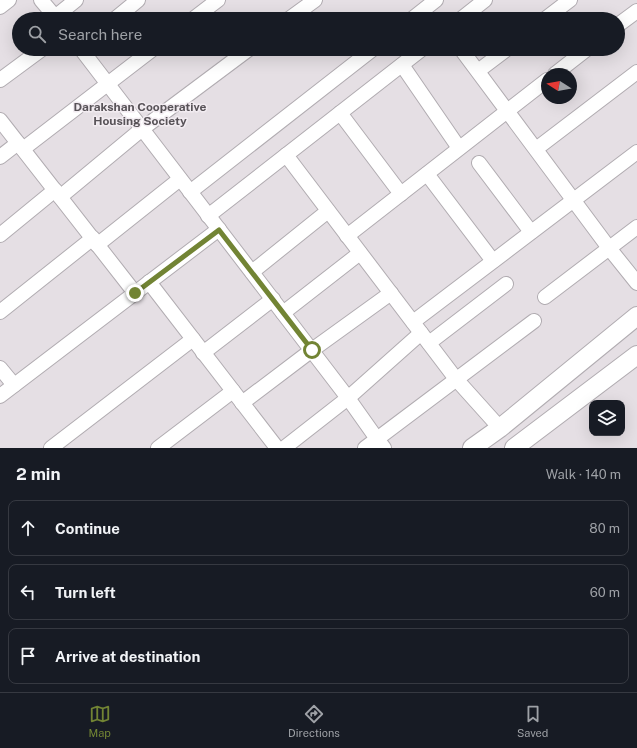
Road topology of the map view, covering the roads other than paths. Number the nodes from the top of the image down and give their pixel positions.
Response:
1 (9, 0) edge
2 (41, 0) edge
3 (76, 0) edge
4 (138, 0) edge
5 (218, 0) edge
6 (315, 0) edge
7 (436, 0) edge
8 (485, 0) edge
9 (570, 0) edge
10 (0, 7) edge
11 (637, 11) edge
12 (51, 12) edge
13 (63, 12) edge
14 (123, 12) edge
15 (202, 12) edge
16 (299, 12) edge
17 (421, 12) edge
18 (470, 12) edge
19 (554, 12) edge
20 (625, 20) edge
21 (33, 56) edge
22 (86, 56) edge
23 (144, 56) edge
24 (240, 56) edge
25 (365, 56) edge
26 (413, 56) edge
27 (466, 56) edge
28 (498, 56) edge
29 (579, 56) edge
30 (402, 65) junction
31 (563, 68) edge
32 (478, 71) junction
33 (637, 72) edge
34 (0, 80) edge
35 (107, 84) junction
36 (541, 85) edge
37 (508, 111) junction
38 (340, 113) junction
39 (0, 120) edge
40 (142, 129) junction
41 (20, 146) junction
42 (459, 148) junction
43 (536, 149) junction
44 (637, 152) edge
45 (286, 156) junction
46 (0, 157) edge
47 (479, 164) dead end
48 (427, 174) junction
49 (180, 179) junction
50 (190, 192) junction
51 (57, 194) junction
52 (401, 194) junction
53 (573, 200) junction
54 (328, 211) junction
55 (208, 216) junction
56 (637, 227) edge
57 (219, 230) junction
58 (531, 232) junction
59 (0, 235) edge
60 (347, 236) junction
61 (95, 242) junction
62 (609, 248) junction
63 (360, 253) junction
64 (492, 261) junction
65 (252, 272) junction
66 (149, 282) junction
67 (637, 283) edge
68 (506, 284) dead end
69 (135, 293) junction
70 (391, 293) junction
71 (545, 297) dead end
72 (272, 299) junction
73 (0, 312) edge
74 (283, 313) junction
75 (637, 316) edge
76 (534, 321) dead end
77 (421, 333) junction
78 (193, 339) junction
79 (312, 350) junction
80 (203, 353) junction
81 (637, 355) edge
82 (0, 368) edge
83 (456, 379) junction
84 (14, 385) junction
85 (233, 391) junction
86 (0, 396) edge
87 (348, 398) junction
88 (531, 402) junction
89 (242, 403) junction
90 (546, 424) junction
91 (500, 428) junction
92 (380, 443) edge
93 (51, 448) edge
94 (158, 448) edge
95 (277, 448) edge
96 (284, 448) edge
97 (365, 448) edge
98 (472, 448) edge
99 (514, 448) edge

1 - 10 street
2 - 12 street
3 - 13 street
4 - 14 street
5 - 15 street
6 - 16 street
7 - 17 street
8 - 18 street
9 - 19 street
11 - 20 street
21 - 34 street
22 - 35 street
23 - 35 street
24 - 40 street
25 - 50 street
26 - 30 street
27 - 32 street
28 - 32 street
29 - 31 street
30 - 38 street
30 - 42 street
32 - 37 street
33 - 43 street
35 - 40 street
35 - 41 street
36 - 37 street
37 - 42 street
37 - 43 street
38 - 45 street
38 - 52 street
39 - 41 street
40 - 49 street
40 - 51 street
41 - 46 street
41 - 51 street
42 - 48 street
43 - 53 street
44 - 53 street
45 - 54 street
45 - 55 street
47 - 58 street
48 - 52 street
48 - 64 street
49 - 50 street
49 - 61 street
50 - 55 street
51 - 59 street
51 - 61 street
52 - 60 street
53 - 58 street
53 - 62 street
54 - 60 street
54 - 65 street
55 - 57 street
56 - 62 street
57 - 65 street
57 - 66 street
58 - 64 street
60 - 63 street
61 - 69 street
61 - 73 street
62 - 67 street
62 - 71 street
63 - 70 street
63 - 74 street
64 - 77 street
65 - 72 street
66 - 69 street
66 - 78 street
68 - 77 street
69 - 84 street
70 - 77 street
70 - 79 street
72 - 74 street
72 - 80 street
74 - 79 street
75 - 88 street
76 - 83 street
77 - 83 street
77 - 87 street
78 - 80 street
78 - 93 street
79 - 87 street
79 - 89 street
80 - 85 street
81 - 90 street
82 - 84 street
83 - 91 street
83 - 92 street
84 - 86 street
85 - 89 street
85 - 94 street
87 - 92 street
87 - 96 street
88 - 90 street
88 - 91 street
89 - 95 street
90 - 99 street
91 - 98 street
92 - 97 street

